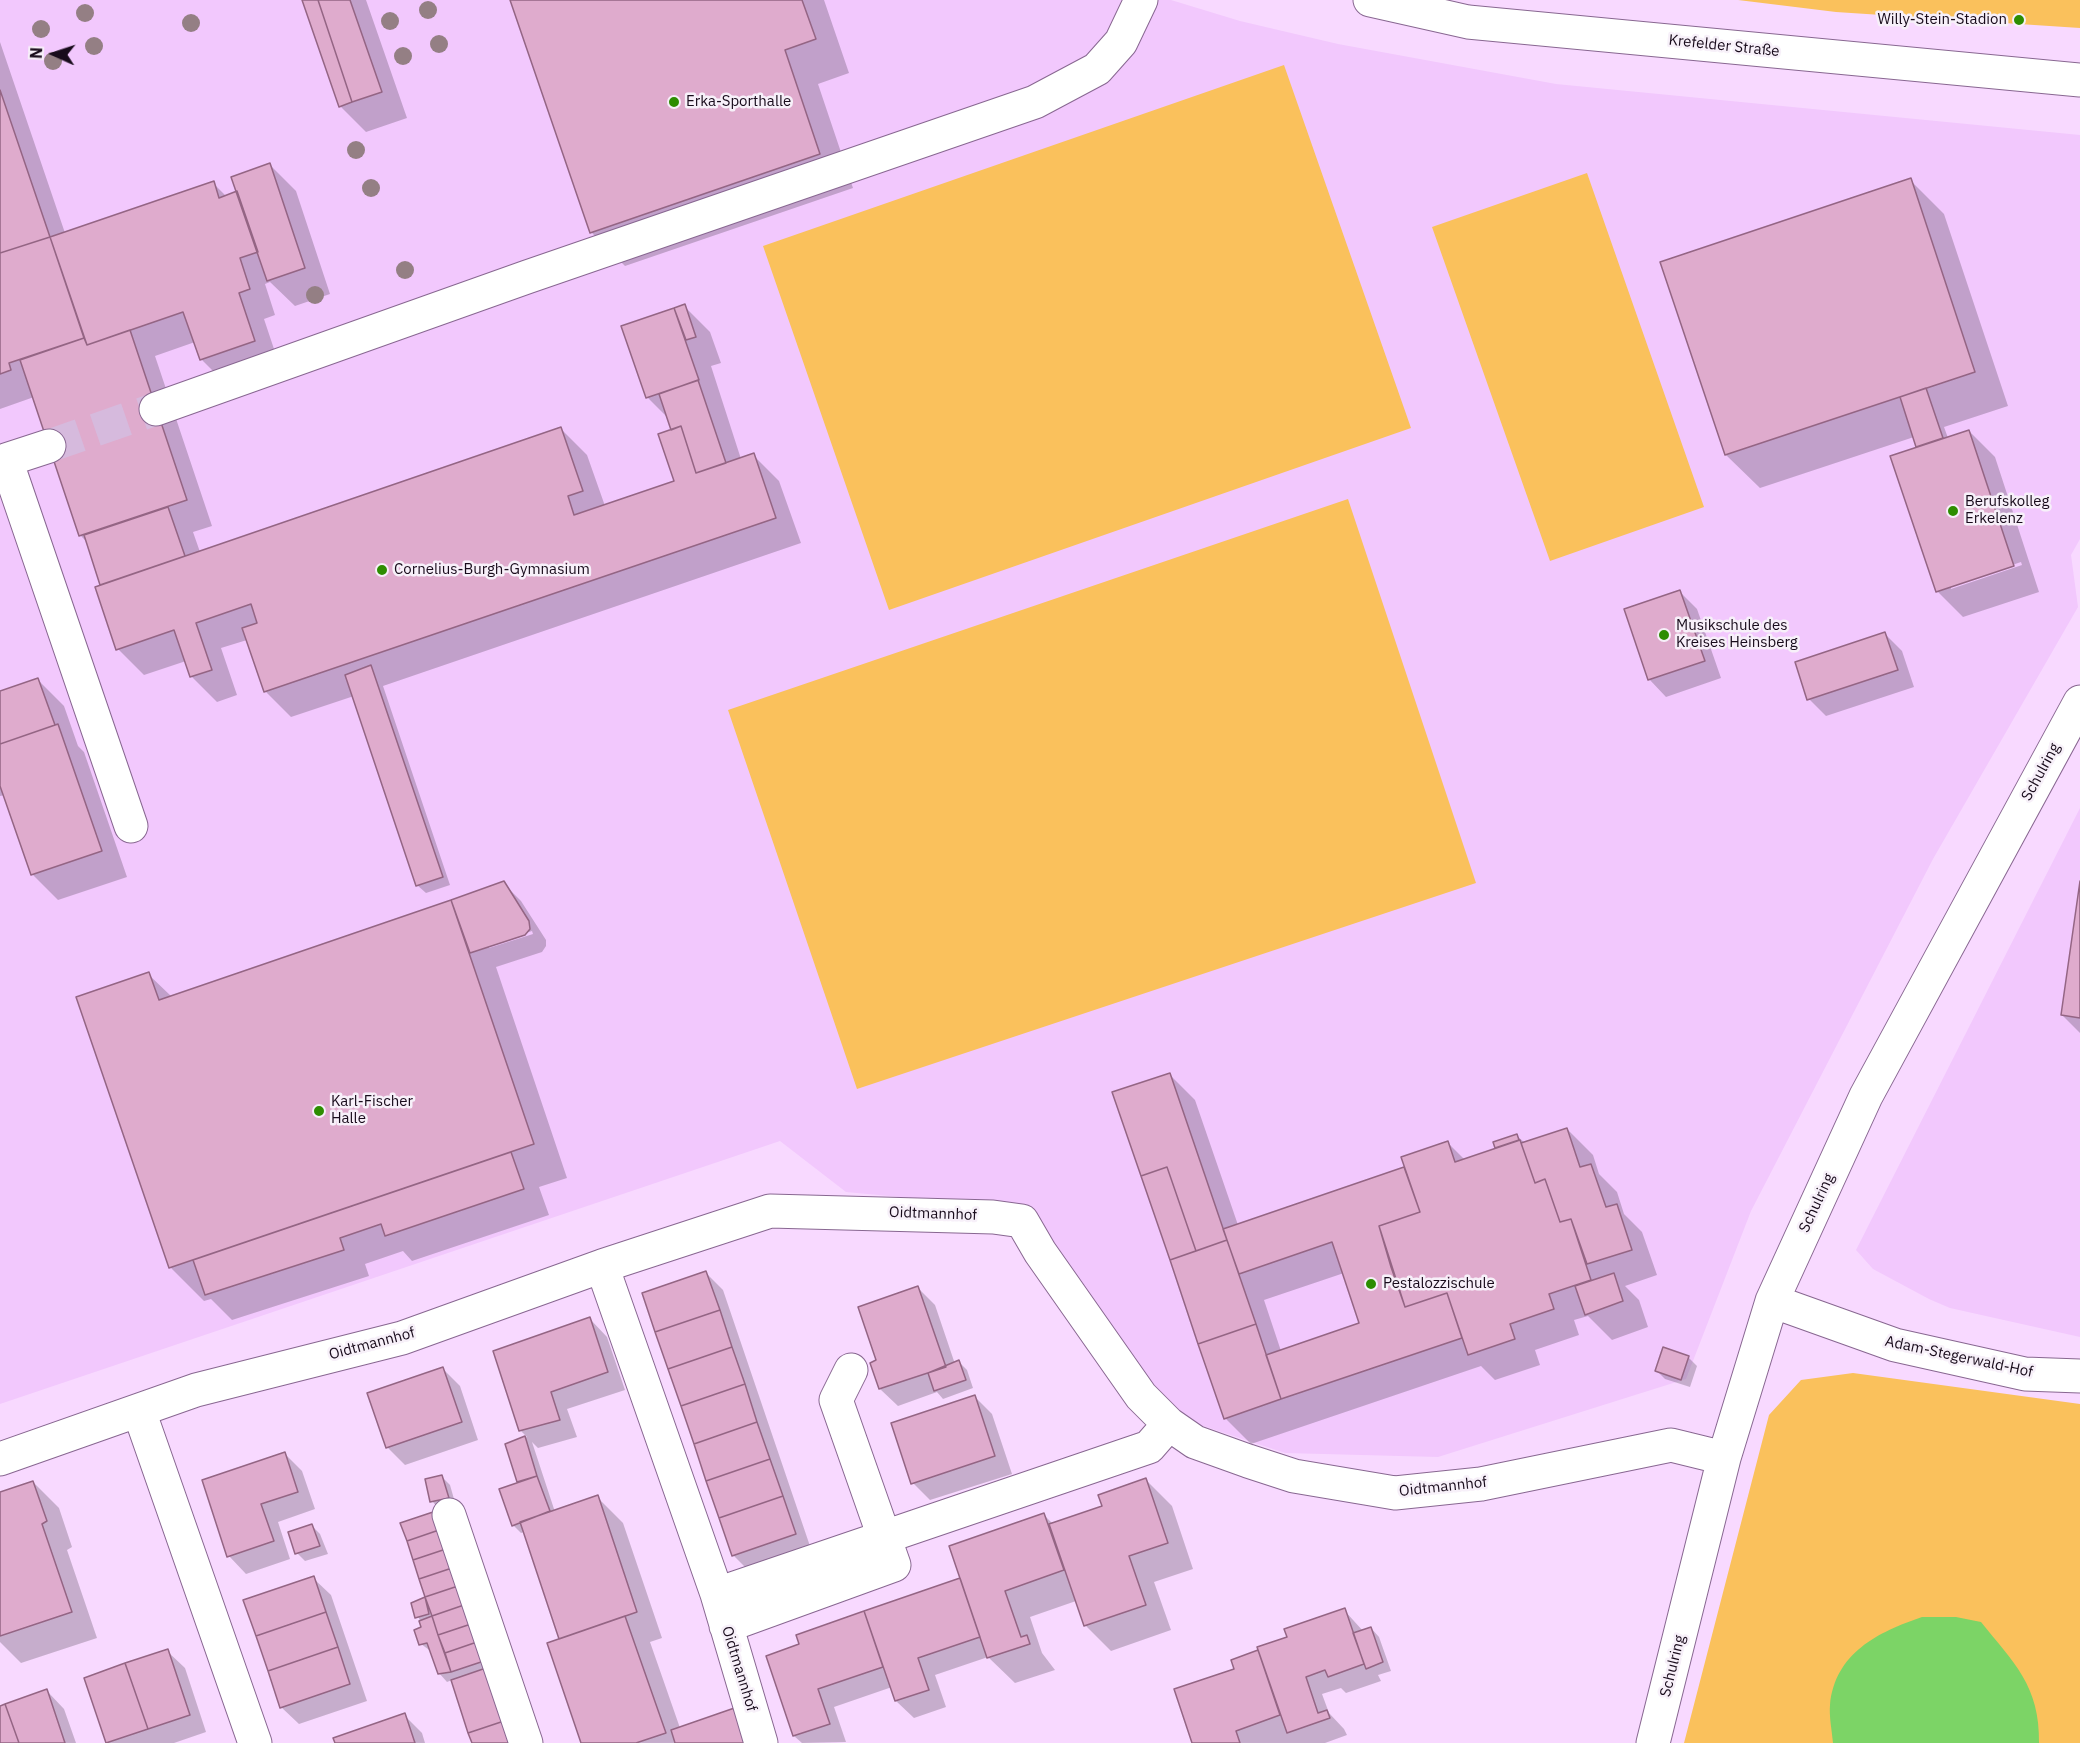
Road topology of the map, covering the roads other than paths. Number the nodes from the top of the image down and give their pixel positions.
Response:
1 (1142, 0) edge
2 (1370, 0) edge
3 (2080, 80) edge
4 (156, 409) tunnel mouth
5 (49, 446) tunnel mouth
6 (2080, 702) edge
7 (131, 826) dead end
8 (602, 1266) junction
9 (1772, 1301) junction
10 (851, 1370) dead end
11 (2080, 1376) edge
12 (139, 1412) junction
13 (1169, 1424) junction
14 (1725, 1458) junction
15 (0, 1459) edge
16 (449, 1515) dead end
17 (882, 1538) junction
18 (717, 1594) junction
19 (726, 1626) junction
20 (255, 1743) edge
21 (526, 1743) edge
22 (761, 1743) edge
23 (1653, 1743) edge

1 - 4 street
2 - 3 street, Krefelder Straße
5 - 7 street
6 - 9 street, Schulring
8 - 12 street, Oidtmannhof
8 - 13 street, Oidtmannhof
8 - 18 street, Oidtmannhof
9 - 11 street, Adam-Stegerwald-Hof
9 - 14 street, Schulring
10 - 17 street
12 - 15 street, Oidtmannhof
12 - 20 street
13 - 14 street, Oidtmannhof
13 - 17 street
14 - 23 street, Schulring
16 - 21 street
17 - 18 street
17 - 19 street
18 - 19 street, Oidtmannhof
19 - 22 street, Oidtmannhof

